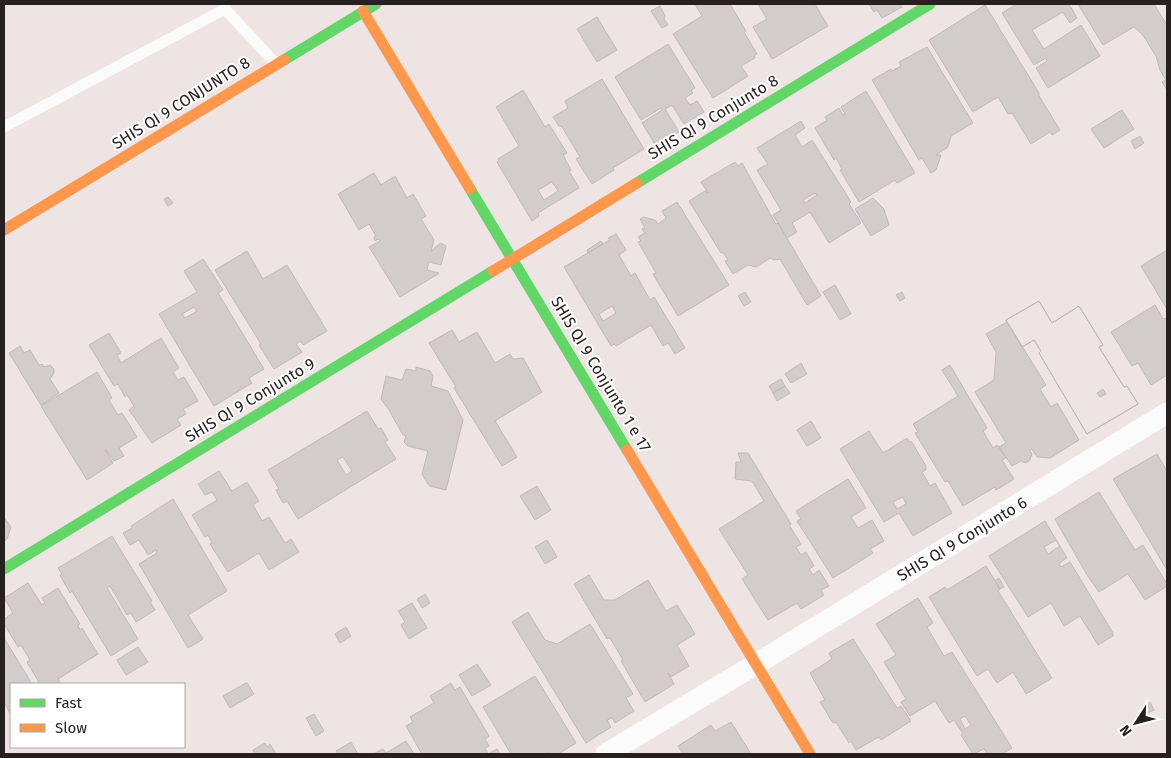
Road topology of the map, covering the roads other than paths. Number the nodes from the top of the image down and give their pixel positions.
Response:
1 (376, 4) edge
2 (930, 4) edge
3 (363, 11) junction
4 (276, 64) junction
5 (4, 127) edge
6 (4, 230) edge
7 (512, 259) junction
8 (1167, 413) edge
9 (4, 569) edge
10 (756, 664) junction
11 (606, 754) edge
12 (810, 754) edge

1 - 3 street, SHIS QI 9 CONJUNTO 8
2 - 7 street, SHIS QI 9 Conjunto 8
3 - 4 street, SHIS QI 9 CONJUNTO 8
3 - 7 street, SHIS QI 9 Conjunto 1 e 17
4 - 5 lane
4 - 6 street, SHIS QI 9 CONJUNTO 8
7 - 9 street, SHIS QI 9 Conjunto 9
7 - 10 street, SHIS QI 9 Conjunto 1 e 17
8 - 10 street, SHIS QI 9 Conjunto 6
10 - 11 street, SHIS QI 9 Conjunto 6
10 - 12 street, SHIS QI 9 Conjunto 1 e 17

